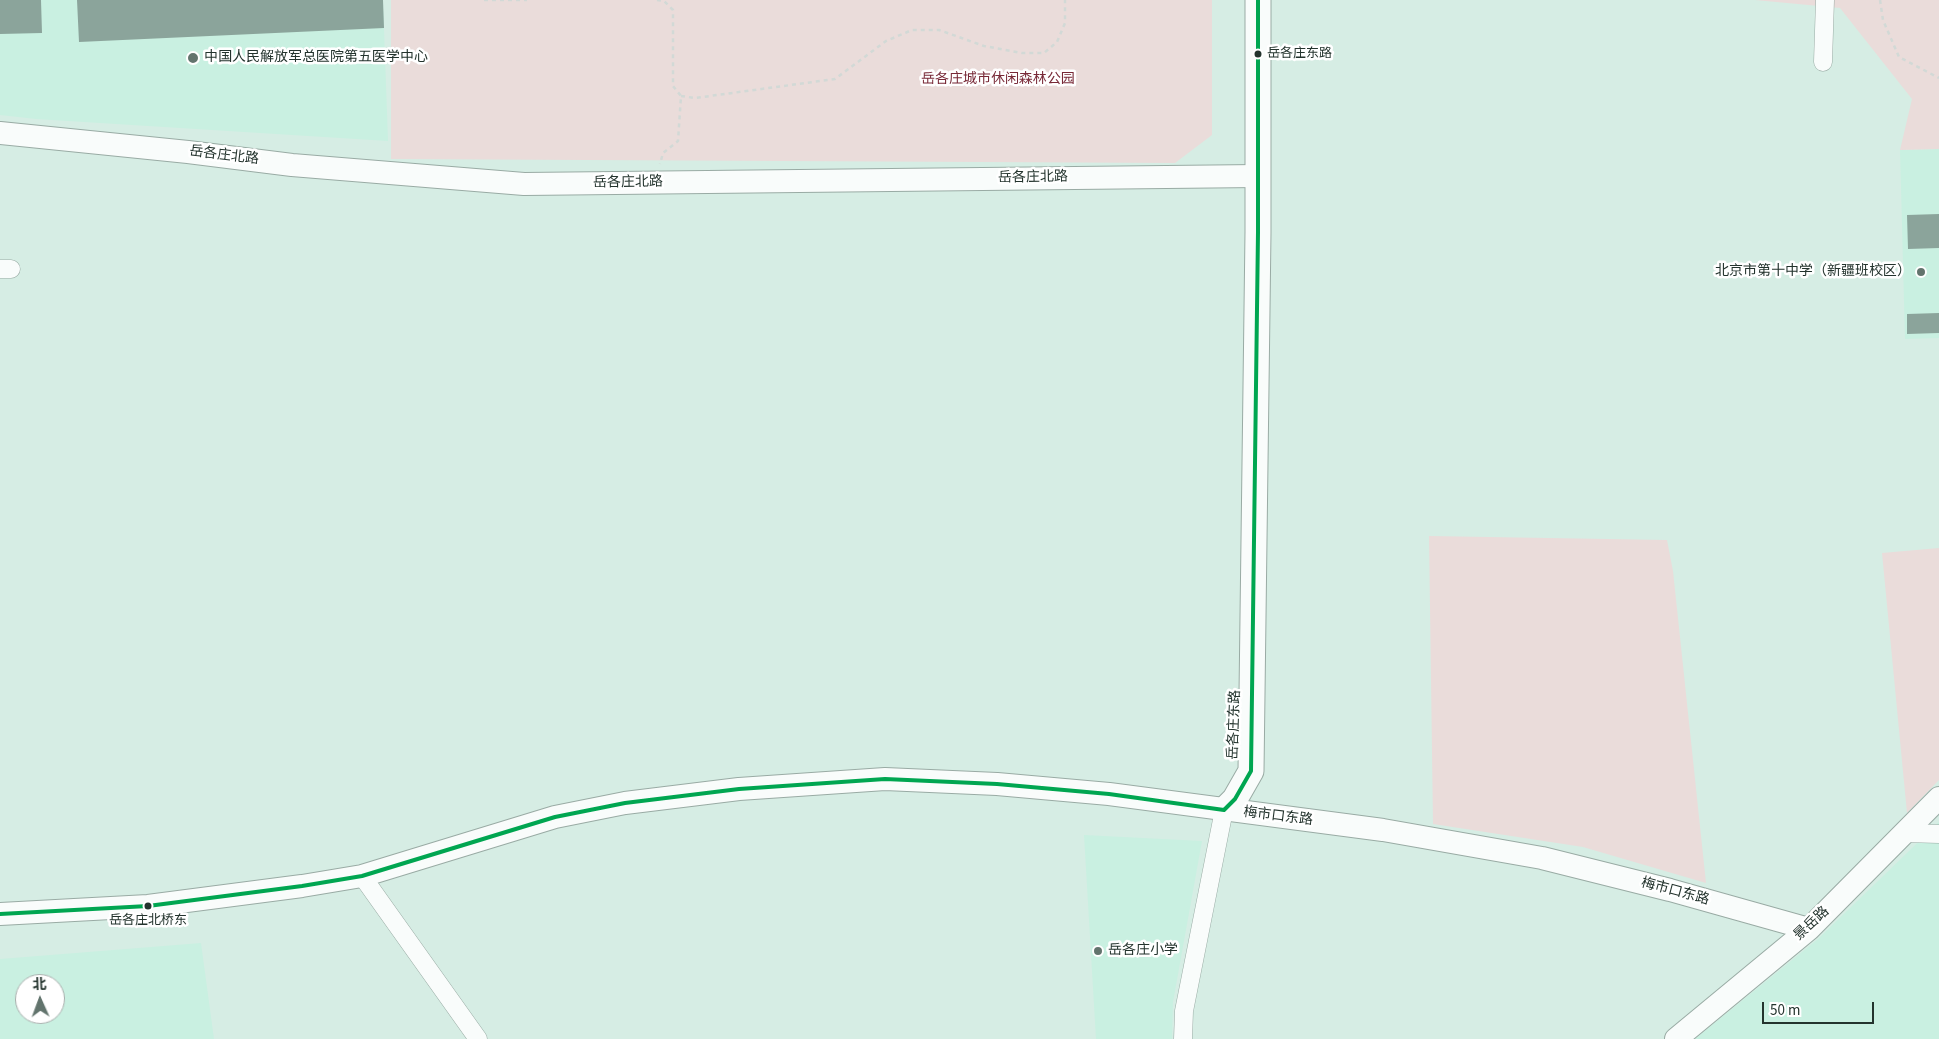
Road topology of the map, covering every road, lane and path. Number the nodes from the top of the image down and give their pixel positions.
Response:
1 (484, 0) edge
2 (527, 0) edge
3 (658, 0) edge
4 (1066, 0) edge
5 (1242, 0) edge
6 (1258, 0) edge
7 (1825, 0) edge
8 (1880, 0) edge
9 (1823, 62) dead end
10 (1939, 78) edge
11 (681, 96) junction
12 (0, 132) edge
13 (1250, 176) junction
14 (654, 182) junction
15 (1939, 798) edge
16 (1224, 810) junction
17 (1904, 833) junction
18 (1939, 834) edge
19 (362, 876) junction
20 (0, 914) edge
21 (1809, 929) junction
22 (478, 1039) edge
23 (1182, 1039) edge
24 (1676, 1039) edge

1 - 2 path
3 - 11 path
4 - 11 path
5 - 13 main road, 岳各庄东路
6 - 13 main road, 岳各庄东路
7 - 9 street
8 - 10 path
11 - 14 path
12 - 14 street, 岳各庄北路
13 - 14 street, 岳各庄北路
13 - 16 main road, 岳各庄东路
15 - 17 street, 景岳路
16 - 19 street, 梅市口东路
16 - 21 street, 梅市口东路
16 - 23 street
17 - 18 street
17 - 21 street, 景岳路
19 - 20 street, 梅市口东路
19 - 22 street
21 - 24 street, 景岳路

